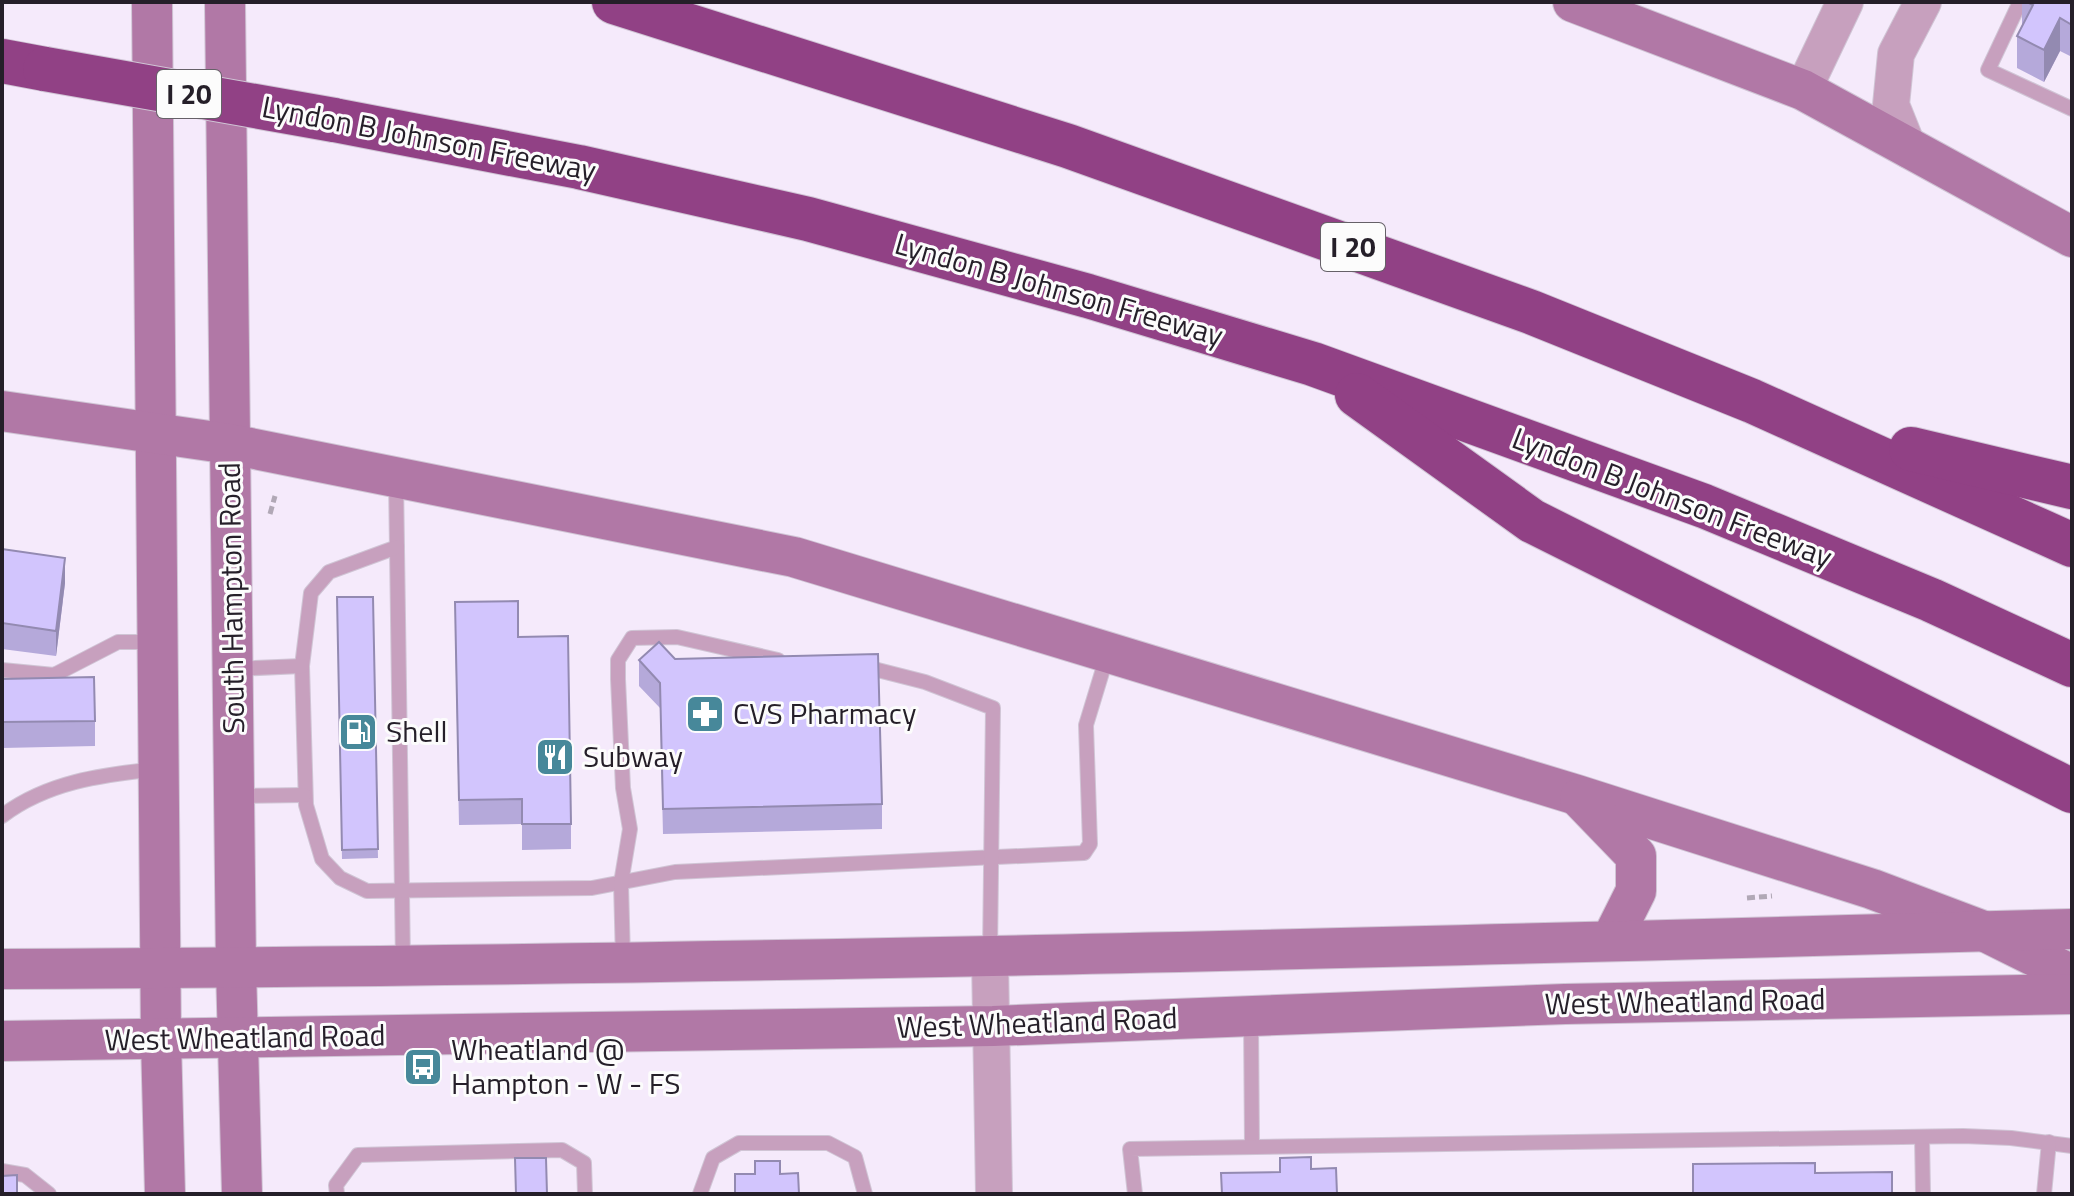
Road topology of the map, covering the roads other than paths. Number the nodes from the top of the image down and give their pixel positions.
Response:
1 (152, 2) edge
2 (225, 2) edge
3 (614, 2) edge
4 (1573, 2) edge
5 (1845, 2) edge
6 (1923, 2) edge
7 (2020, 2) edge
8 (2, 61) edge
9 (1803, 90) junction
10 (2072, 109) edge
11 (1909, 150) junction
12 (2072, 237) edge
13 (1313, 364) junction
14 (2, 411) edge
15 (1802, 423) junction
16 (156, 433) junction
17 (230, 444) junction
18 (396, 477) junction
19 (2072, 487) edge
20 (2072, 545) edge
21 (397, 547) junction
22 (157, 642) junction
23 (1108, 652) junction
24 (797, 660) edge
25 (842, 662) edge
26 (2072, 665) edge
27 (302, 666) junction
28 (2, 670) edge
29 (232, 670) junction
30 (158, 768) junction
31 (2072, 791) edge
32 (304, 795) junction
33 (1577, 795) junction
34 (234, 796) junction
35 (2, 816) edge
36 (992, 858) junction
37 (621, 883) junction
38 (401, 889) junction
39 (2072, 929) edge
40 (1986, 932) junction
41 (1611, 941) junction
42 (990, 958) junction
43 (623, 963) junction
44 (160, 968) junction
45 (236, 968) junction
46 (403, 968) junction
47 (2, 969) edge
48 (2072, 975) edge
49 (2072, 994) edge
50 (1251, 1015) junction
51 (993, 1026) junction
52 (239, 1039) junction
53 (161, 1040) junction
54 (2, 1041) edge
55 (1922, 1137) junction
56 (2049, 1142) junction
57 (2072, 1146) edge
58 (1252, 1147) junction
59 (2, 1171) edge
60 (49, 1194) edge
61 (165, 1194) edge
62 (242, 1194) edge
63 (337, 1194) edge
64 (585, 1194) edge
65 (700, 1194) edge
66 (865, 1194) edge
67 (994, 1194) edge
68 (1135, 1194) edge
69 (1923, 1194) edge
70 (2044, 1194) edge

1 - 16 main road
2 - 17 main road, South Hampton Road
3 - 15 highway, I 20
4 - 9 main road
5 - 9 street
6 - 11 street
7 - 10 lane
8 - 13 highway, Lyndon B Johnson Freeway / I 20, bridge
9 - 11 main road
11 - 12 main road
13 - 26 highway, Lyndon B Johnson Freeway / I 20
13 - 31 highway
14 - 16 main road
15 - 19 highway
15 - 20 highway, I 20
16 - 17 main road
16 - 22 main road
17 - 18 main road
17 - 29 main road, South Hampton Road
18 - 21 lane
18 - 23 main road
21 - 27 lane
21 - 38 lane
22 - 28 lane
22 - 30 main road
23 - 33 main road
23 - 36 lane
24 - 37 lane
25 - 36 lane
27 - 29 lane
27 - 32 lane
29 - 34 main road, South Hampton Road
30 - 35 lane
30 - 44 main road
32 - 34 lane
32 - 38 lane
33 - 40 main road
33 - 41 main road
34 - 45 main road, South Hampton Road
36 - 37 lane
36 - 42 lane
37 - 38 lane
37 - 43 lane
38 - 46 lane
39 - 40 main road, West Wheatland Road
40 - 41 main road, West Wheatland Road
40 - 48 main road
41 - 42 main road, West Wheatland Road
42 - 43 main road, West Wheatland Road
42 - 51 street
43 - 46 main road, West Wheatland Road
44 - 45 main road, West Wheatland Road
44 - 47 main road, West Wheatland Road
44 - 53 main road
45 - 46 main road, West Wheatland Road
45 - 52 main road, South Hampton Road
49 - 50 main road, West Wheatland Road
50 - 51 main road, West Wheatland Road
50 - 58 lane
51 - 52 main road, West Wheatland Road
51 - 67 street
52 - 53 main road, West Wheatland Road
52 - 62 main road, South Hampton Road
53 - 54 main road, West Wheatland Road
53 - 61 main road
55 - 56 lane
55 - 58 lane
55 - 69 lane
56 - 57 lane
56 - 70 lane
58 - 68 lane
59 - 60 lane
63 - 64 lane
65 - 66 lane

